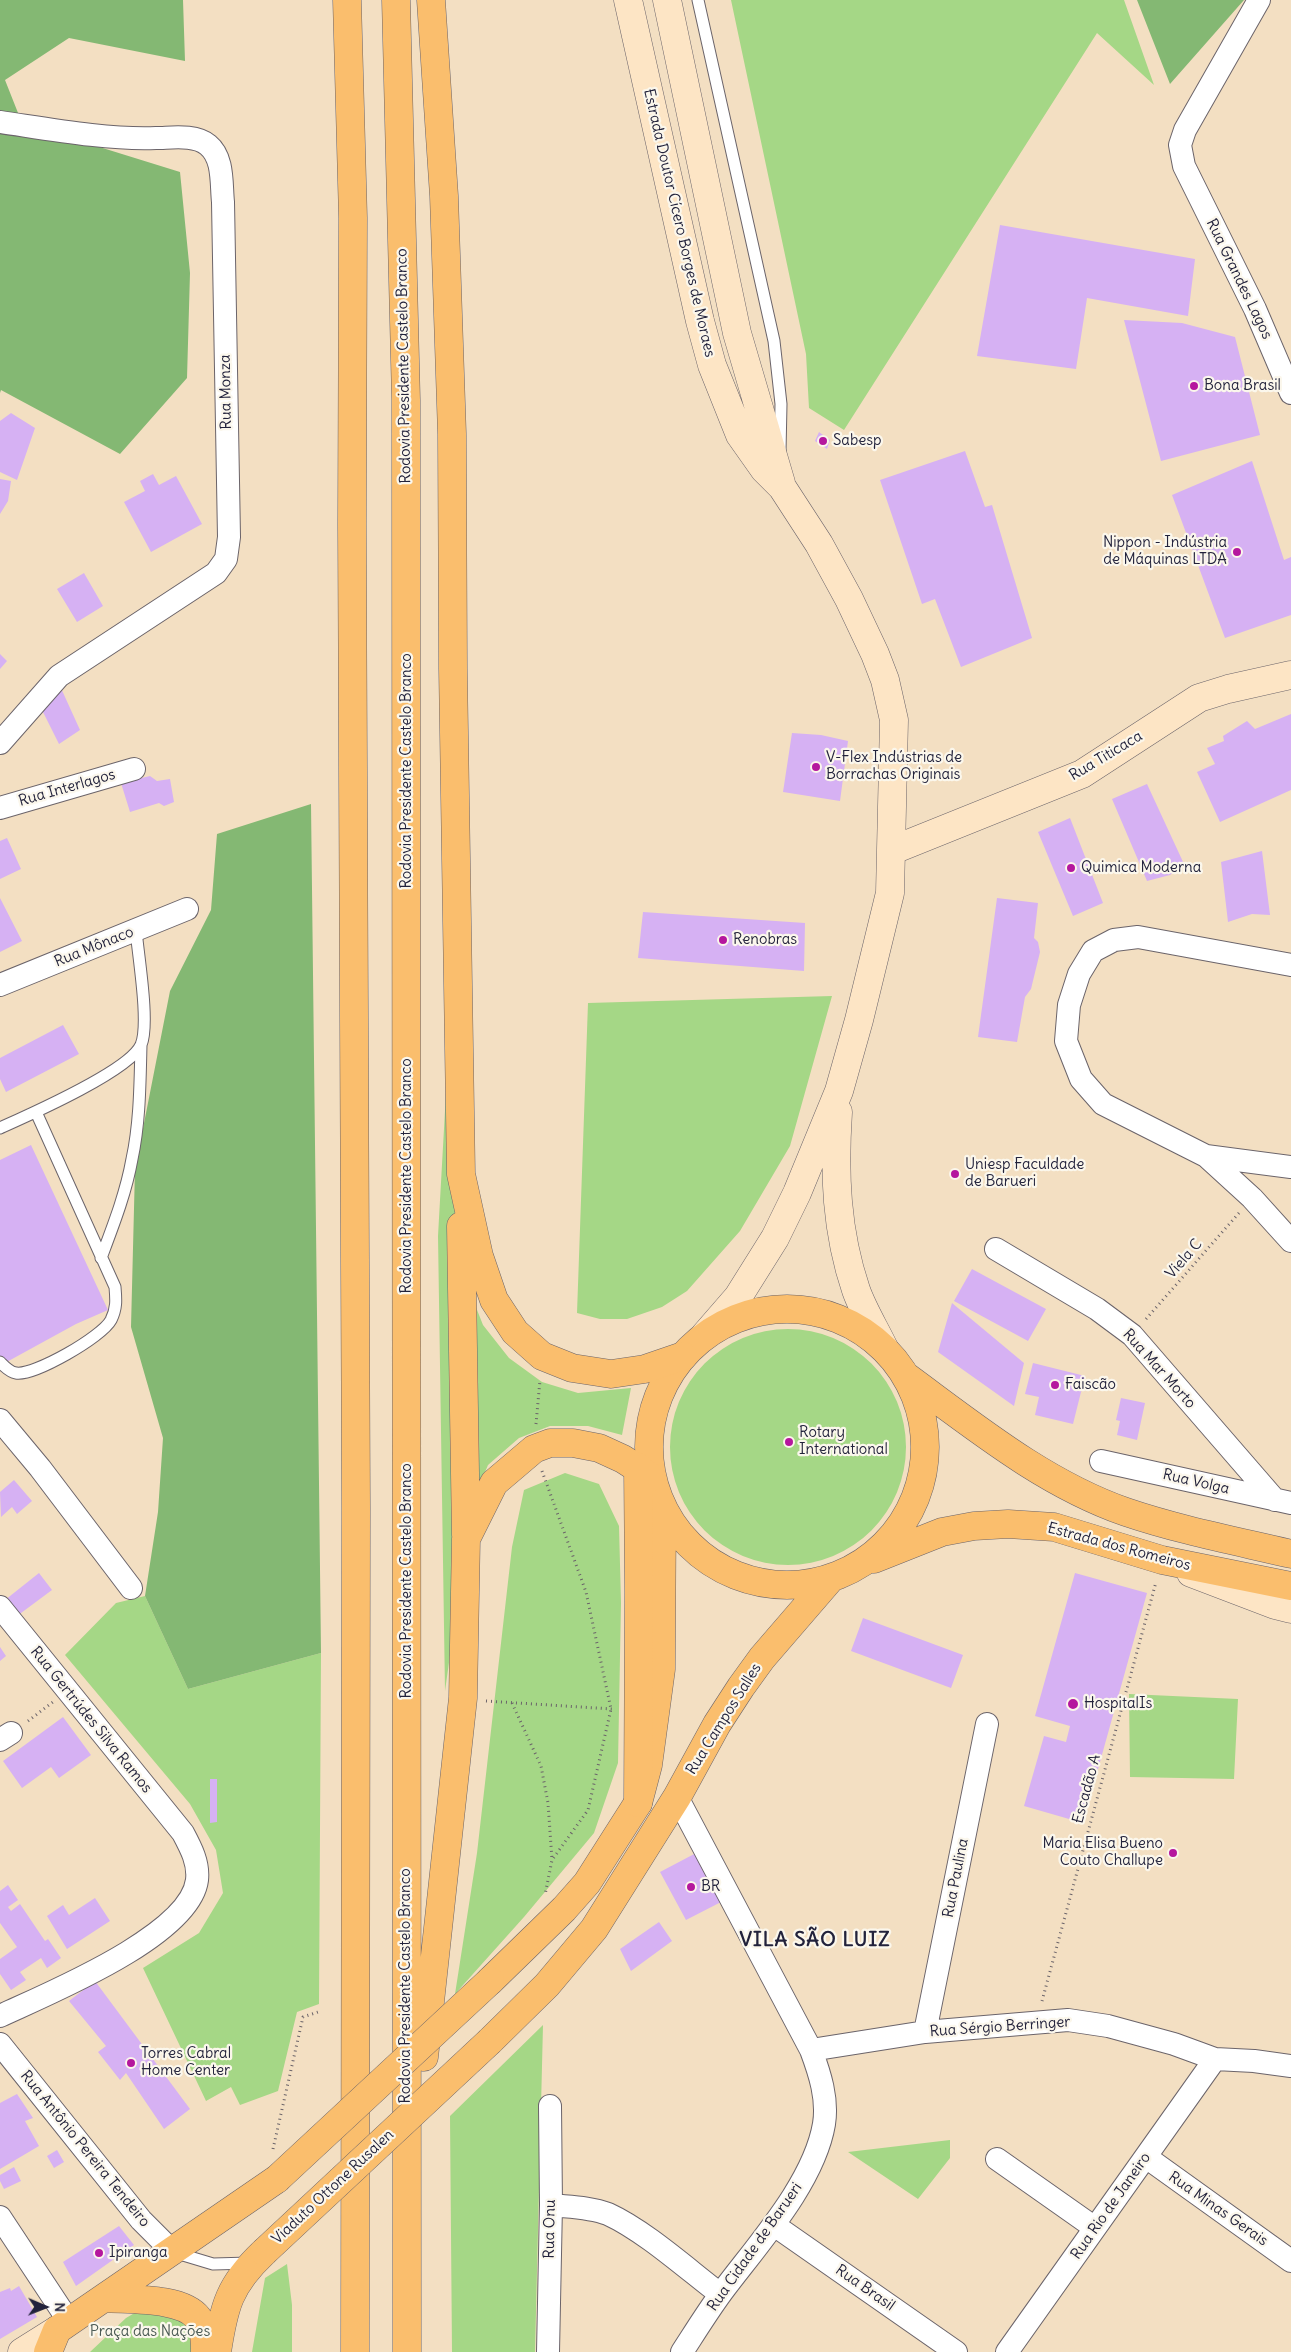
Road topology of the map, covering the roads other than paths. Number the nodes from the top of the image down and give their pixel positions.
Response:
1 (347, 0) edge
2 (396, 0) edge
3 (431, 0) edge
4 (628, 0) edge
5 (668, 0) edge
6 (698, 0) edge
7 (1259, 0) edge
8 (0, 122) edge
9 (1291, 393) edge
10 (780, 479) junction
11 (1291, 675) edge
12 (0, 743) edge
13 (134, 769) dead end
14 (0, 808) edge
15 (893, 850) junction
16 (188, 909) dead end
17 (136, 930) junction
18 (1291, 965) edge
19 (0, 985) edge
20 (141, 1045) junction
21 (839, 1091) junction
22 (36, 1112) junction
23 (0, 1128) edge
24 (1206, 1156) junction
25 (1291, 1167) edge
26 (461, 1174) junction
27 (1291, 1240) edge
28 (996, 1249) dead end
29 (101, 1258) junction
30 (705, 1335) junction
31 (884, 1348) junction
32 (682, 1356) junction
33 (0, 1362) edge
34 (906, 1376) junction
35 (0, 1420) edge
36 (1101, 1461) dead end
37 (644, 1472) junction
38 (1283, 1501) edge
39 (662, 1506) junction
40 (466, 1540) junction
41 (1291, 1554) edge
42 (1162, 1560) junction
43 (861, 1564) junction
44 (831, 1578) junction
45 (1291, 1586) edge
46 (131, 1588) dead end
47 (0, 1607) edge
48 (1291, 1608) edge
49 (987, 1724) dead end
50 (677, 1796) junction
51 (638, 1803) junction
52 (631, 1870) junction
53 (0, 2016) edge
54 (925, 2032) junction
55 (490, 2041) joint
56 (0, 2044) edge
57 (811, 2050) junction
58 (1215, 2059) junction
59 (1291, 2066) edge
60 (550, 2106) dead end
61 (1146, 2157) junction
62 (996, 2159) dead end
63 (551, 2205) junction
64 (0, 2217) edge
65 (774, 2224) junction
66 (406, 2225) junction
67 (1096, 2228) junction
68 (173, 2252) junction
69 (258, 2257) junction
70 (1291, 2260) edge
71 (720, 2294) junction
72 (105, 2298) junction
73 (58, 2335) edge
74 (22, 2352) edge
75 (206, 2352) edge
76 (217, 2352) edge
77 (356, 2352) edge
78 (407, 2352) edge
79 (548, 2352) edge
80 (682, 2352) edge
81 (956, 2352) edge
82 (1007, 2352) edge

1 - 77 main road
2 - 66 main road, Rodovia Presidente Castelo Branco
3 - 26 main road
4 - 10 street, Estrada Doutor Cícero Borges de Moraes
5 - 10 street, Estrada Doutor Cícero Borges de Moraes
6 - 10 lane
7 - 9 street, Rua Grandes Lagos
8 - 12 street, Rua Monza
10 - 15 street, Estrada Doutor Cícero Borges de Moraes
11 - 15 street, Rua Titicaca
13 - 14 street, Rua Interlagos
15 - 21 street, Estrada Doutor Cícero Borges de Moraes
16 - 17 street, Rua Mônaco
17 - 19 street, Rua Mônaco
17 - 20 lane
18 - 24 street
20 - 22 lane
20 - 29 lane
21 - 30 street, Estrada Doutor Cícero Borges de Moraes
21 - 31 street, Estrada Doutor Cícero Borges de Moraes
22 - 23 lane
22 - 29 lane
24 - 25 street
24 - 27 street
26 - 32 main road
26 - 40 main road
28 - 38 street, Rua Mar Morto
29 - 33 lane
30 - 31 main road
30 - 32 main road
31 - 34 main road
32 - 37 main road
34 - 41 main road
34 - 43 main road
35 - 46 street
36 - 38 street, Rua Volga
37 - 39 main road
37 - 40 main road
37 - 51 main road
39 - 44 main road
39 - 51 main road, Rua Campos Salles
40 - 66 main road
42 - 43 main road, Estrada dos Romeiros
42 - 45 main road, Estrada dos Romeiros
42 - 48 street
43 - 44 main road
44 - 50 main road, Rua Campos Salles
47 - 53 street, Rua Gertrúdes Silva Ramos
49 - 54 street, Rua Paulina
50 - 52 main road, Rua Campos Salles
50 - 57 street, Rua Cidade de Barueri
51 - 52 lane, Rua Campos Salles
51 - 68 main road, Rua Campos Salles, bridge
52 - 55 main road, Rua Campos Salles
54 - 57 street, Rua Sérgio Berringer
54 - 58 street, Rua Sérgio Berringer
55 - 69 main road, Viaduto Ottone Rusalen, bridge
56 - 68 street, Rua Antônio Pereira Tendeiro
57 - 65 street, Rua Cidade de Barueri
58 - 59 street, Rua Sérgio Berringer
58 - 61 street, Rua Rio de Janeiro
60 - 63 street, Rua Onu
61 - 67 street, Rua Rio de Janeiro
61 - 70 street, Rua Minas Gerais
62 - 67 street
63 - 71 street
63 - 79 street, Rua Onu
64 - 73 street
65 - 71 street, Rua Cidade de Barueri
65 - 81 street, Rua Brasil
66 - 78 main road, Rodovia Presidente Castelo Branco
67 - 82 street, Rua Rio de Janeiro
68 - 69 lane
68 - 72 main road
69 - 76 main road, Viaduto Ottone Rusalen
71 - 80 street, Rua Cidade de Barueri
72 - 73 main road
72 - 75 main road
73 - 74 street

